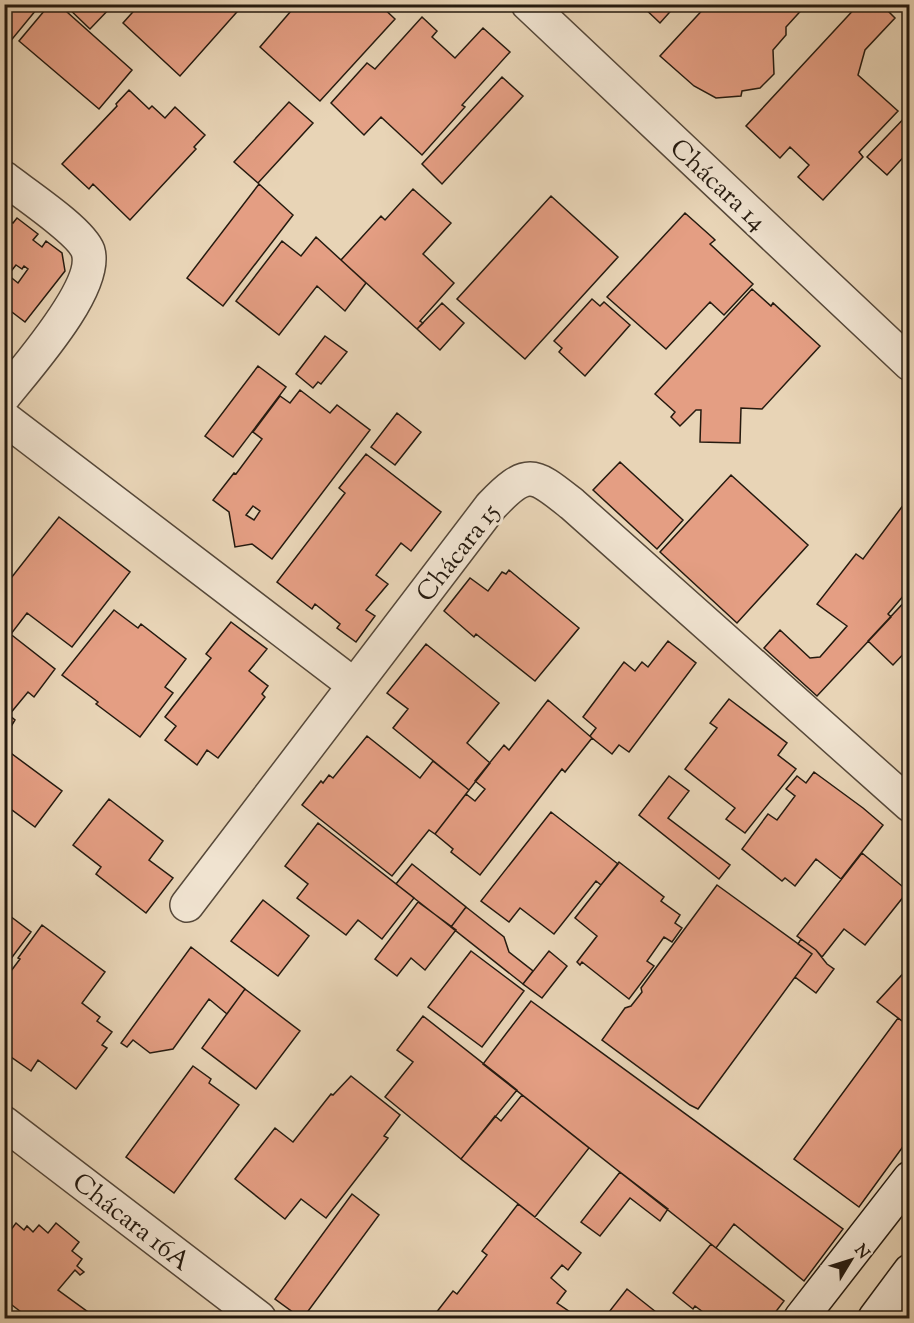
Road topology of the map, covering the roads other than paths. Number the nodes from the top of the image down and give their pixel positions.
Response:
1 (528, 4) edge
2 (4, 178) edge
3 (909, 364) edge
4 (4, 396) edge
5 (4, 418) edge
6 (354, 685) junction
7 (909, 805) edge
8 (188, 905) dead end
9 (4, 1123) edge
10 (909, 1178) edge
11 (906, 1281) edge
12 (259, 1318) edge
13 (801, 1318) edge
14 (874, 1318) edge

1 - 3 street, Chácara 14
2 - 4 street
5 - 6 street
6 - 7 street, Chácara 15
6 - 8 street, Chácara 15
9 - 12 street, Chácara 16A
10 - 13 street
11 - 14 street

